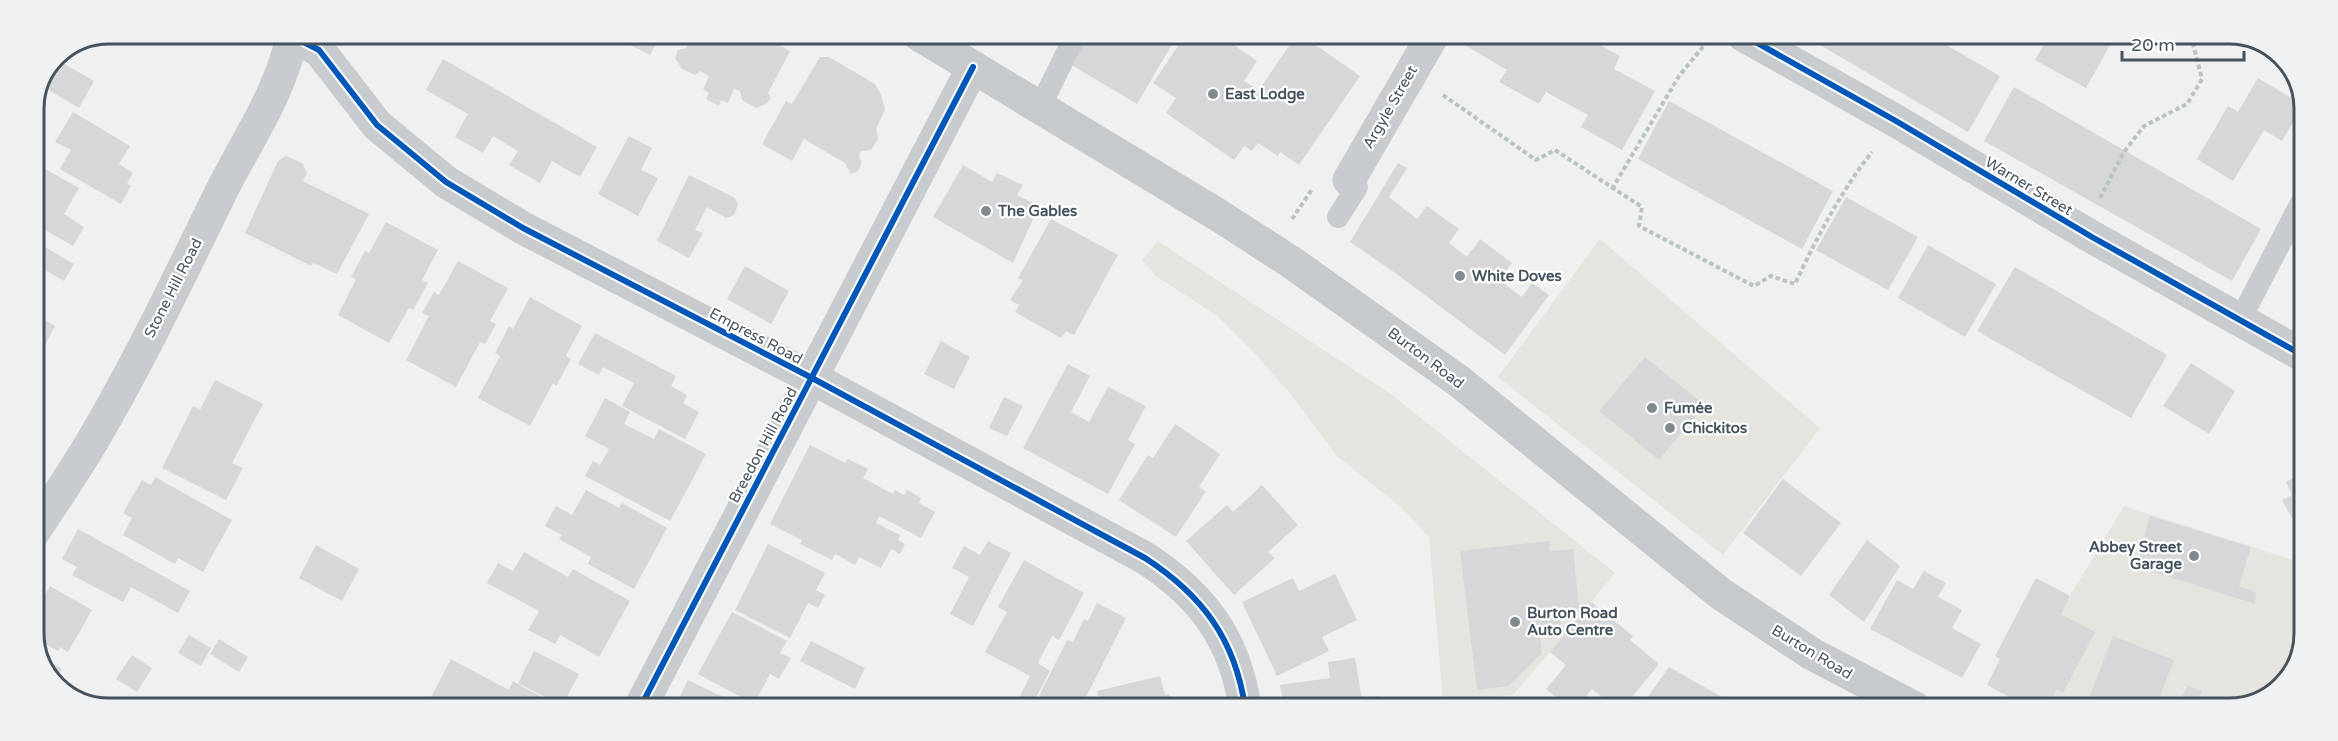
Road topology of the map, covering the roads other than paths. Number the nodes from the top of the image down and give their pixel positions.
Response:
1 (290, 43) edge
2 (306, 43) edge
3 (933, 43) edge
4 (1072, 43) edge
5 (1428, 43) edge
6 (1757, 43) edge
7 (973, 67) junction
8 (1040, 107) junction
9 (1348, 180) joint
10 (1338, 217) dead end
11 (2294, 217) edge
12 (2241, 320) junction
13 (2294, 350) edge
14 (812, 378) junction
15 (44, 516) edge
16 (644, 698) edge
17 (1243, 698) edge
18 (1896, 698) edge

1 - 15 street, Stone Hill Road
2 - 14 street, Empress Road
3 - 7 main road, Burton Road
4 - 8 lane
5 - 9 street, Argyle Street
6 - 12 street, Warner Street
7 - 8 main road, Burton Road
7 - 14 street, Breedon Hill Road
8 - 18 main road, Burton Road
9 - 10 lane
11 - 12 lane
12 - 13 street, Warner Street
14 - 16 street, Breedon Hill Road
14 - 17 street, Empress Road

